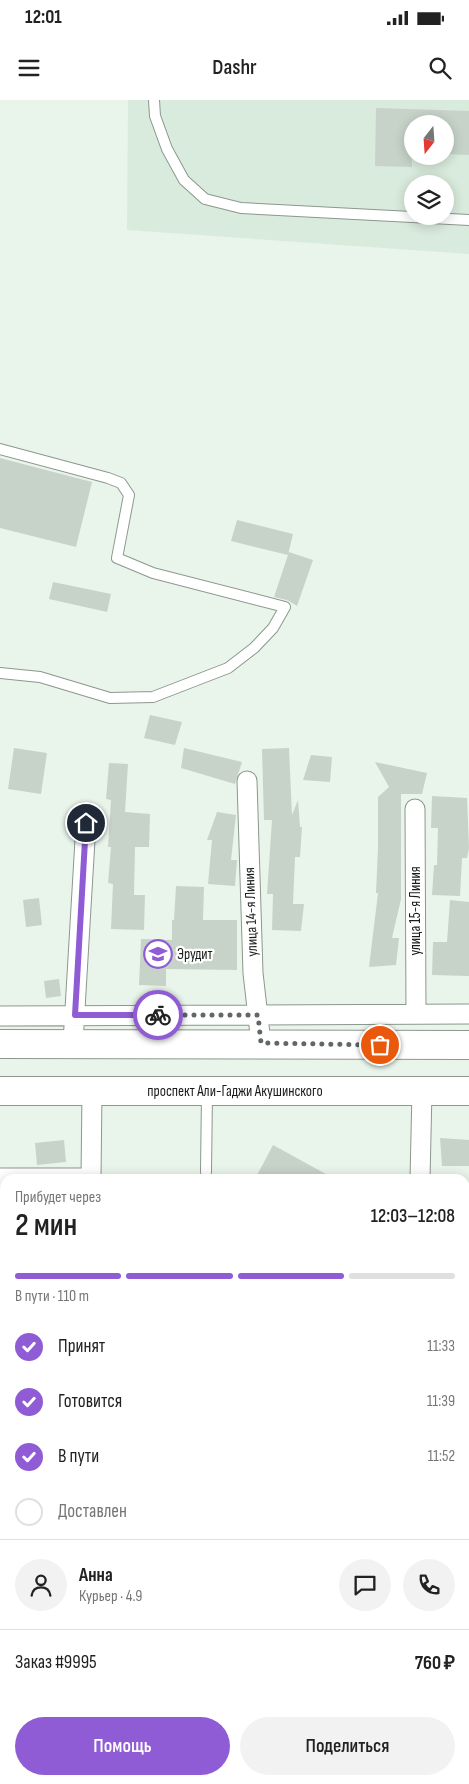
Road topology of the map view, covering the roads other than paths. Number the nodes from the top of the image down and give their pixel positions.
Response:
1 (154, 100) edge
2 (469, 220) edge
3 (0, 449) edge
4 (0, 673) edge
5 (247, 781) dead end
6 (415, 808) dead end
7 (86, 823) dead end
8 (416, 1014) junction
9 (469, 1014) edge
10 (75, 1015) junction
11 (258, 1015) junction
12 (0, 1016) edge
13 (73, 1043) junction
14 (261, 1043) junction
15 (0, 1044) edge
16 (469, 1045) edge
17 (0, 1091) edge
18 (92, 1091) junction
19 (207, 1091) junction
20 (469, 1091) edge
21 (422, 1092) junction
22 (206, 1172) dead end
23 (91, 1174) edge
24 (420, 1174) edge

1 - 2 lane
3 - 4 lane
5 - 11 street, улица 14-я Линия
6 - 8 street, улица 15-я Линия
7 - 10 street
8 - 9 street
8 - 11 street
10 - 11 street
10 - 12 street
10 - 13 street
11 - 14 street, улица 14-я Линия
13 - 14 main road
13 - 15 main road
14 - 16 main road
17 - 18 main road, проспект Али-Гаджи Акушинского
18 - 19 main road, проспект Али-Гаджи Акушинского
18 - 23 street
19 - 21 main road, проспект Али-Гаджи Акушинского
19 - 22 lane
20 - 21 main road, проспект Али-Гаджи Акушинского
21 - 24 street

